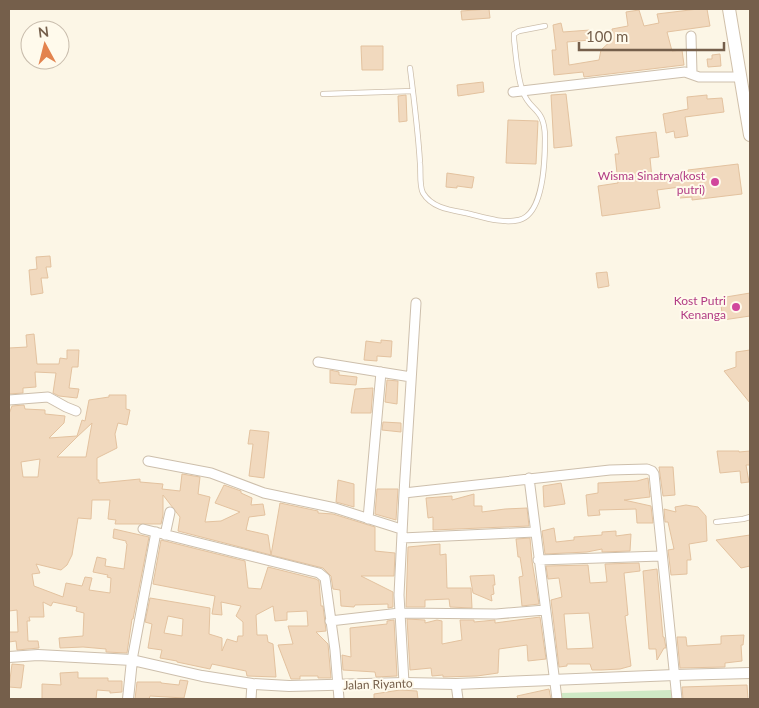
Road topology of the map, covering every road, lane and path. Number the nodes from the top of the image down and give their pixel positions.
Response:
1 (728, 9) edge
2 (545, 26) dead end
3 (691, 36) dead end
4 (410, 68) dead end
5 (692, 74) junction
6 (739, 77) junction
7 (413, 91) junction
8 (518, 91) junction
9 (323, 94) dead end
10 (750, 135) edge
11 (416, 303) dead end
12 (318, 362) dead end
13 (382, 372) junction
14 (411, 377) junction
15 (9, 400) edge
16 (76, 411) dead end
17 (148, 461) dead end
18 (529, 478) junction
19 (404, 493) junction
20 (170, 512) dead end
21 (750, 517) edge
22 (368, 519) junction
23 (716, 522) dead end
24 (143, 529) dead end
25 (535, 532) junction
26 (402, 533) junction
27 (160, 534) junction
28 (661, 556) junction
29 (538, 560) junction
30 (544, 610) junction
31 (400, 613) junction
32 (330, 621) junction
33 (9, 657) edge
34 (132, 660) junction
35 (750, 673) edge
36 (675, 675) junction
37 (554, 680) junction
38 (404, 683) junction
39 (252, 684) junction
40 (456, 684) junction
41 (337, 686) junction
42 (128, 699) edge
43 (251, 699) edge
44 (339, 699) edge
45 (458, 699) edge
46 (557, 699) edge
47 (677, 699) edge

1 - 6 main road
2 - 8 lane
3 - 5 street
4 - 7 lane
5 - 6 street
5 - 8 street
6 - 10 main road
7 - 8 lane
7 - 9 lane
11 - 14 street
12 - 13 street
13 - 14 street
13 - 22 street
14 - 19 street
15 - 16 street
17 - 22 street
18 - 19 street
18 - 25 street
18 - 28 street
19 - 26 street
20 - 27 street
21 - 23 lane
22 - 26 street
24 - 27 street
25 - 26 street
25 - 29 street
26 - 31 street
27 - 32 street
27 - 34 street
28 - 29 street
28 - 36 street
29 - 30 street
30 - 31 street
30 - 37 street
31 - 32 street
31 - 38 street
32 - 41 street
33 - 34 street, Jalan Riyanto
34 - 39 street, Jalan Riyanto
34 - 42 street
35 - 36 street, Jalan Riyanto
36 - 37 street, Jalan Riyanto
36 - 47 street
37 - 40 street, Jalan Riyanto
37 - 46 street
38 - 40 street, Jalan Riyanto
38 - 41 street, Jalan Riyanto
39 - 41 street, Jalan Riyanto
39 - 43 street
40 - 45 street
41 - 44 street

